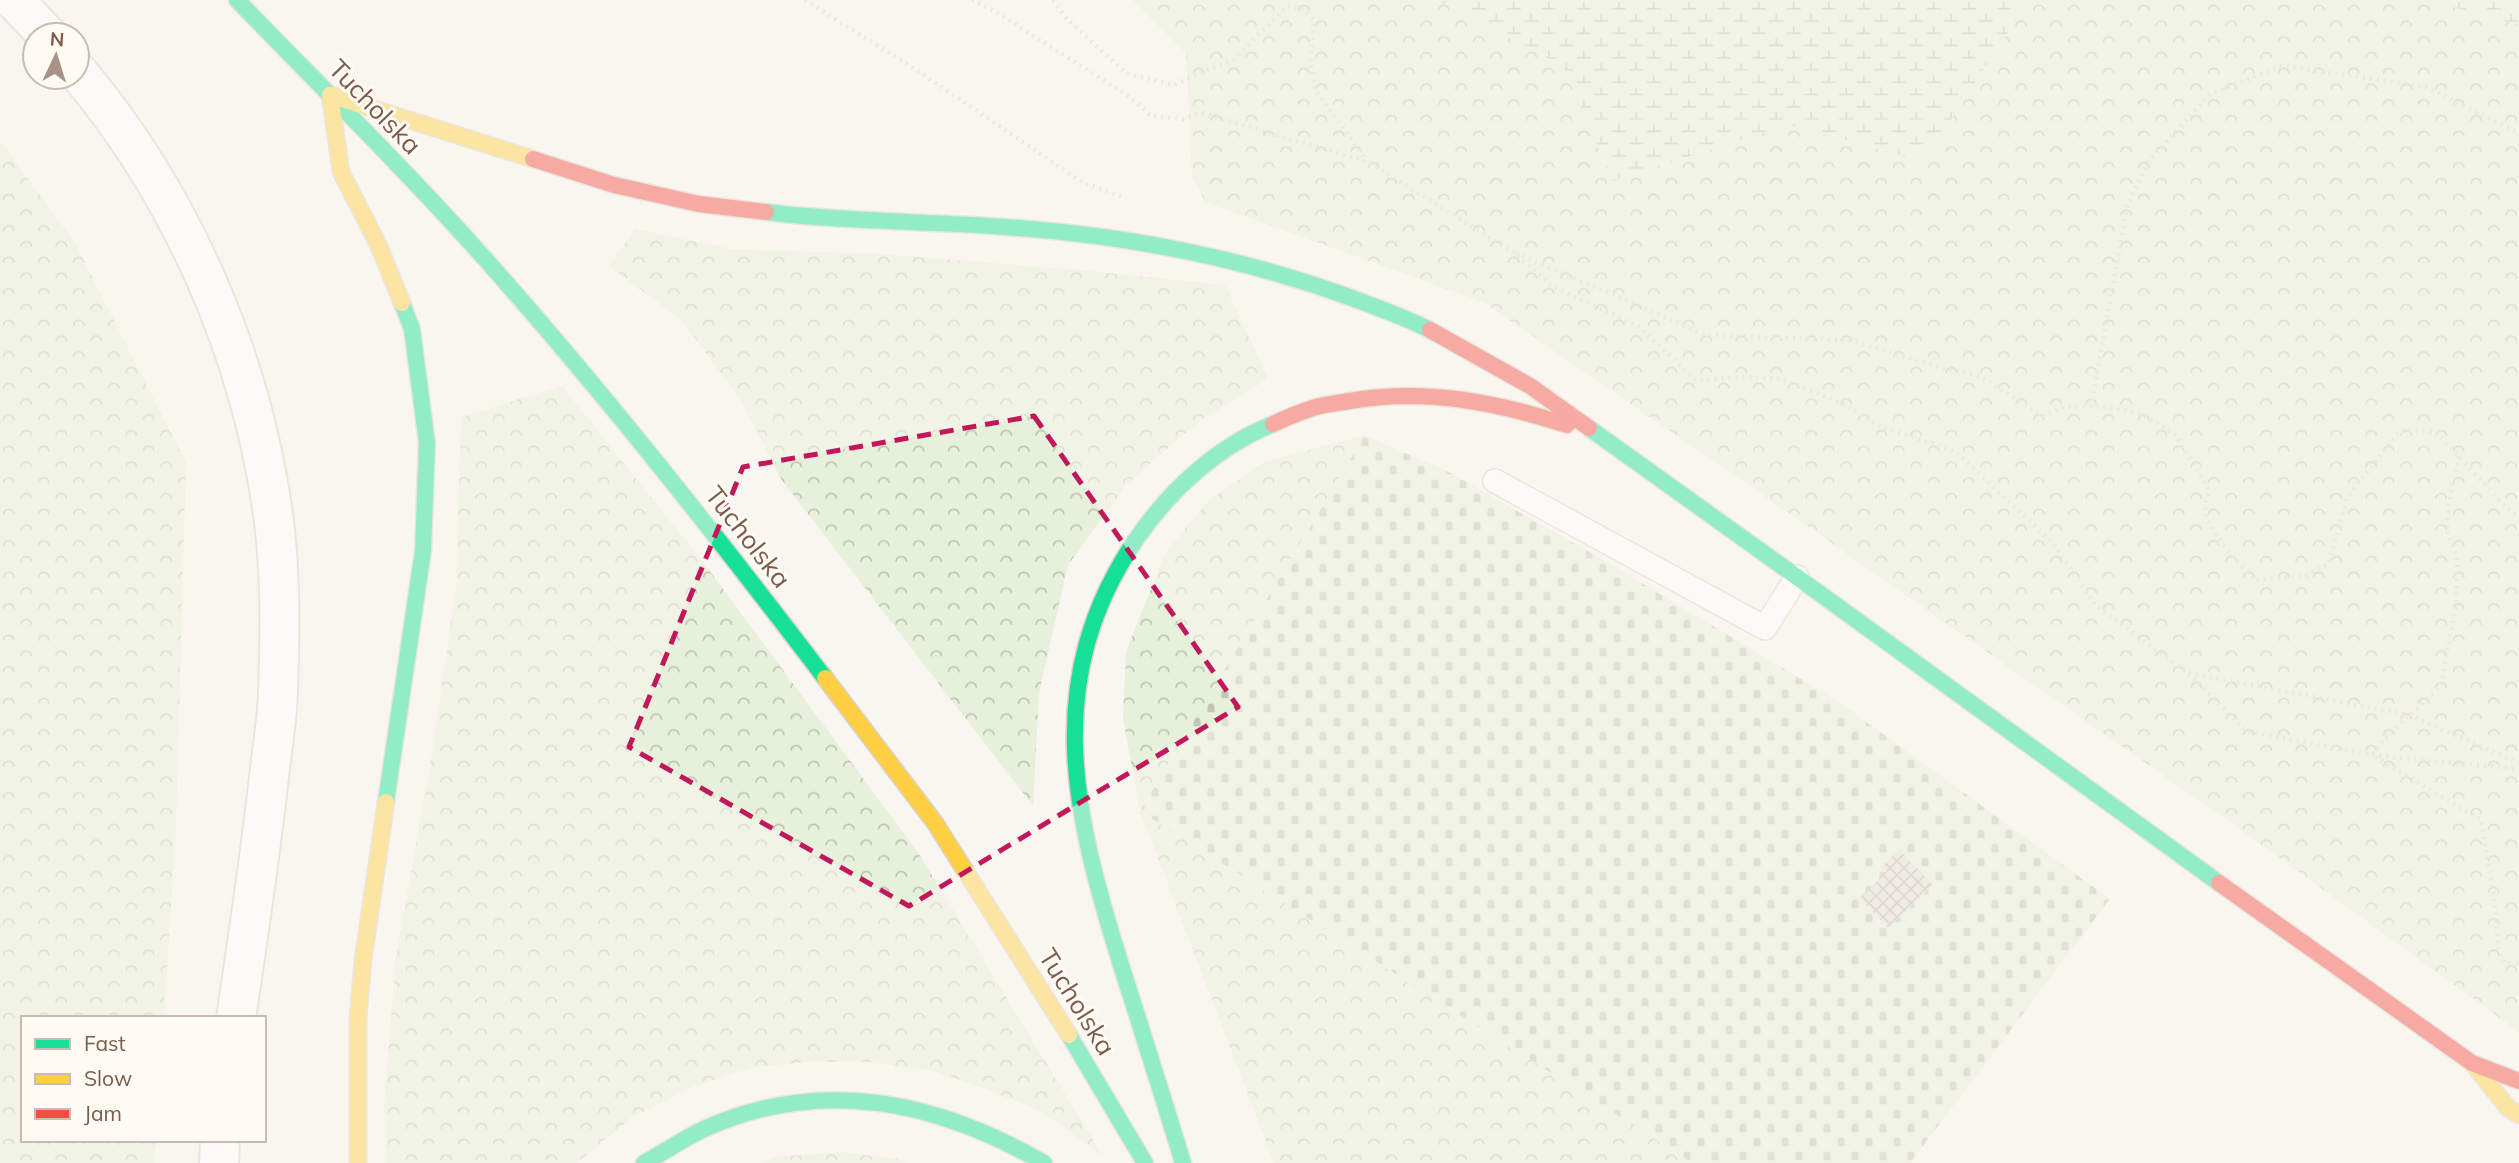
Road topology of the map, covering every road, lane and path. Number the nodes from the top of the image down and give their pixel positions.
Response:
1 (237, 0) edge
2 (972, 0) edge
3 (1053, 0) edge
4 (91, 87) edge
5 (330, 95) junction
6 (2519, 133) edge
7 (1368, 162) junction
8 (1511, 251) junction
9 (2091, 407) junction
10 (1599, 436) junction
11 (2459, 455) junction
12 (1495, 481) dead end
13 (2519, 518) edge
14 (1797, 577) junction
15 (2189, 673) junction
16 (2409, 715) junction
17 (2372, 755) junction
18 (2519, 763) edge
19 (2519, 769) edge
20 (2519, 964) edge
21 (236, 1016) edge
22 (2472, 1063) junction
23 (2519, 1081) edge
24 (2519, 1115) edge
25 (220, 1142) edge
26 (219, 1163) edge
27 (358, 1163) edge
28 (644, 1163) edge
29 (1044, 1163) edge
30 (1145, 1163) edge
31 (1183, 1163) edge

1 - 5 main road, Tucholska
2 - 7 path
3 - 7 path
4 - 21 street
5 - 10 main road
5 - 27 main road
5 - 30 main road, Tucholska
6 - 9 path
7 - 8 path
8 - 9 path
8 - 15 path
9 - 11 path
10 - 14 main road
10 - 31 main road
11 - 13 path
11 - 16 path
12 - 14 lane
14 - 22 main road
15 - 16 path
15 - 17 path
16 - 17 path
16 - 18 path
17 - 19 path
17 - 20 path
22 - 23 main road
22 - 24 main road
25 - 26 street
28 - 29 main road

